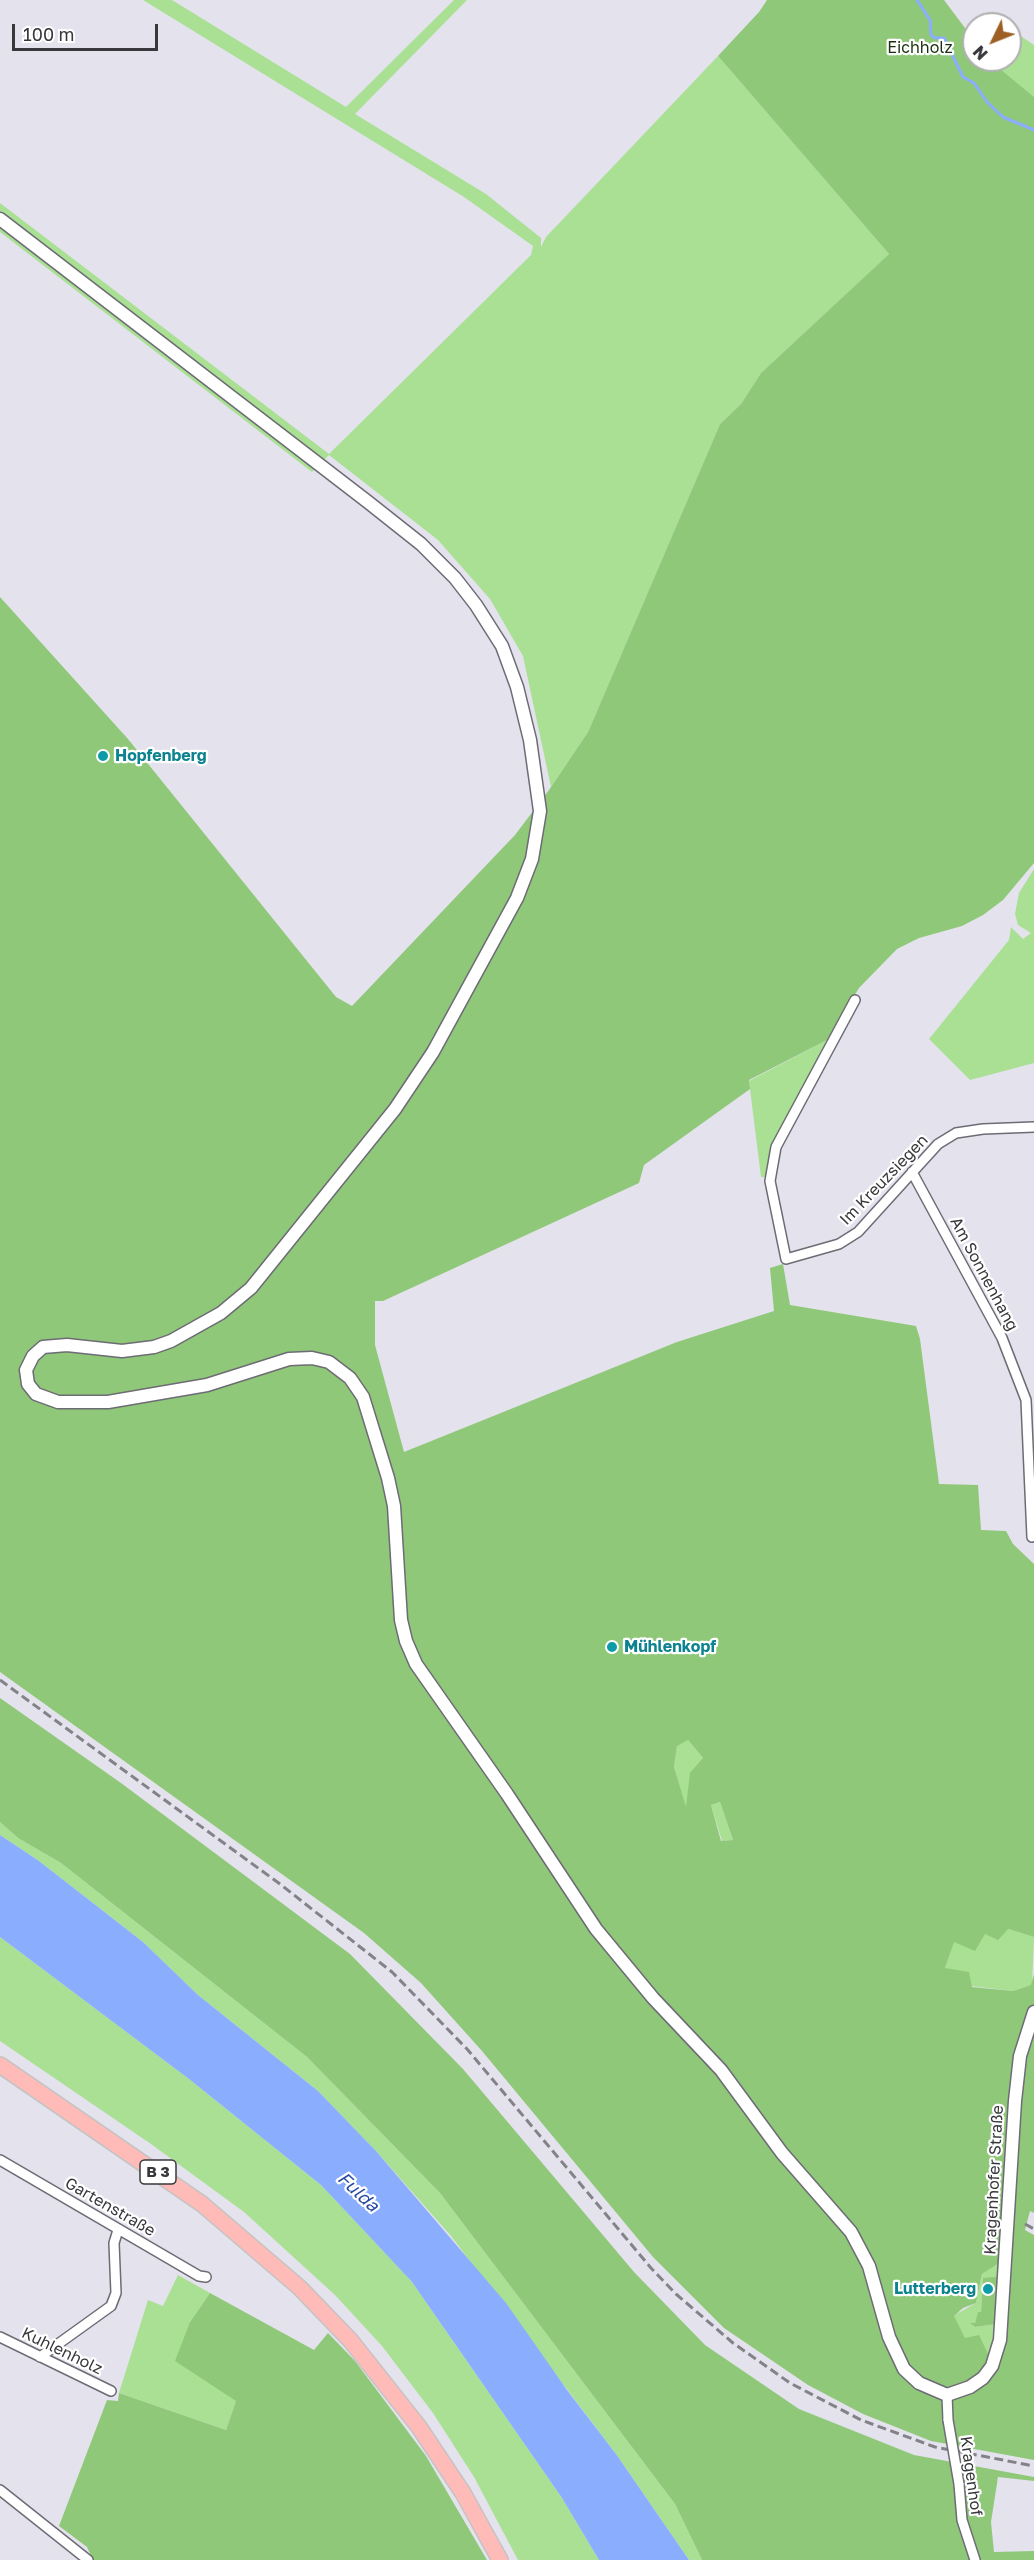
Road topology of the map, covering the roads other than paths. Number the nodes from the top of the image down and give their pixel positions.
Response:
1 (0, 219) edge
2 (855, 1000) dead end
3 (1034, 1127) edge
4 (912, 1172) junction
5 (1032, 1537) dead end
6 (1034, 2012) edge
7 (0, 2066) edge
8 (0, 2160) edge
9 (118, 2230) junction
10 (206, 2277) dead end
11 (0, 2337) edge
12 (40, 2357) junction
13 (111, 2391) dead end
14 (947, 2395) junction
15 (0, 2490) edge
16 (88, 2560) edge
17 (500, 2560) edge
18 (975, 2560) edge

1 - 14 street
2 - 4 street, Im Kreuzsiegen
3 - 4 street, Im Kreuzsiegen
4 - 5 street, Am Sonnenhang
6 - 14 street, Kragenhofer Straße
7 - 17 main road, B 3
8 - 9 street, Gartenstraße
9 - 10 street, Gartenstraße
9 - 12 street
11 - 12 street, Kuhlenholz
12 - 13 street, Kuhlenholz
14 - 18 street, Kragenhof, bridge
15 - 16 street

